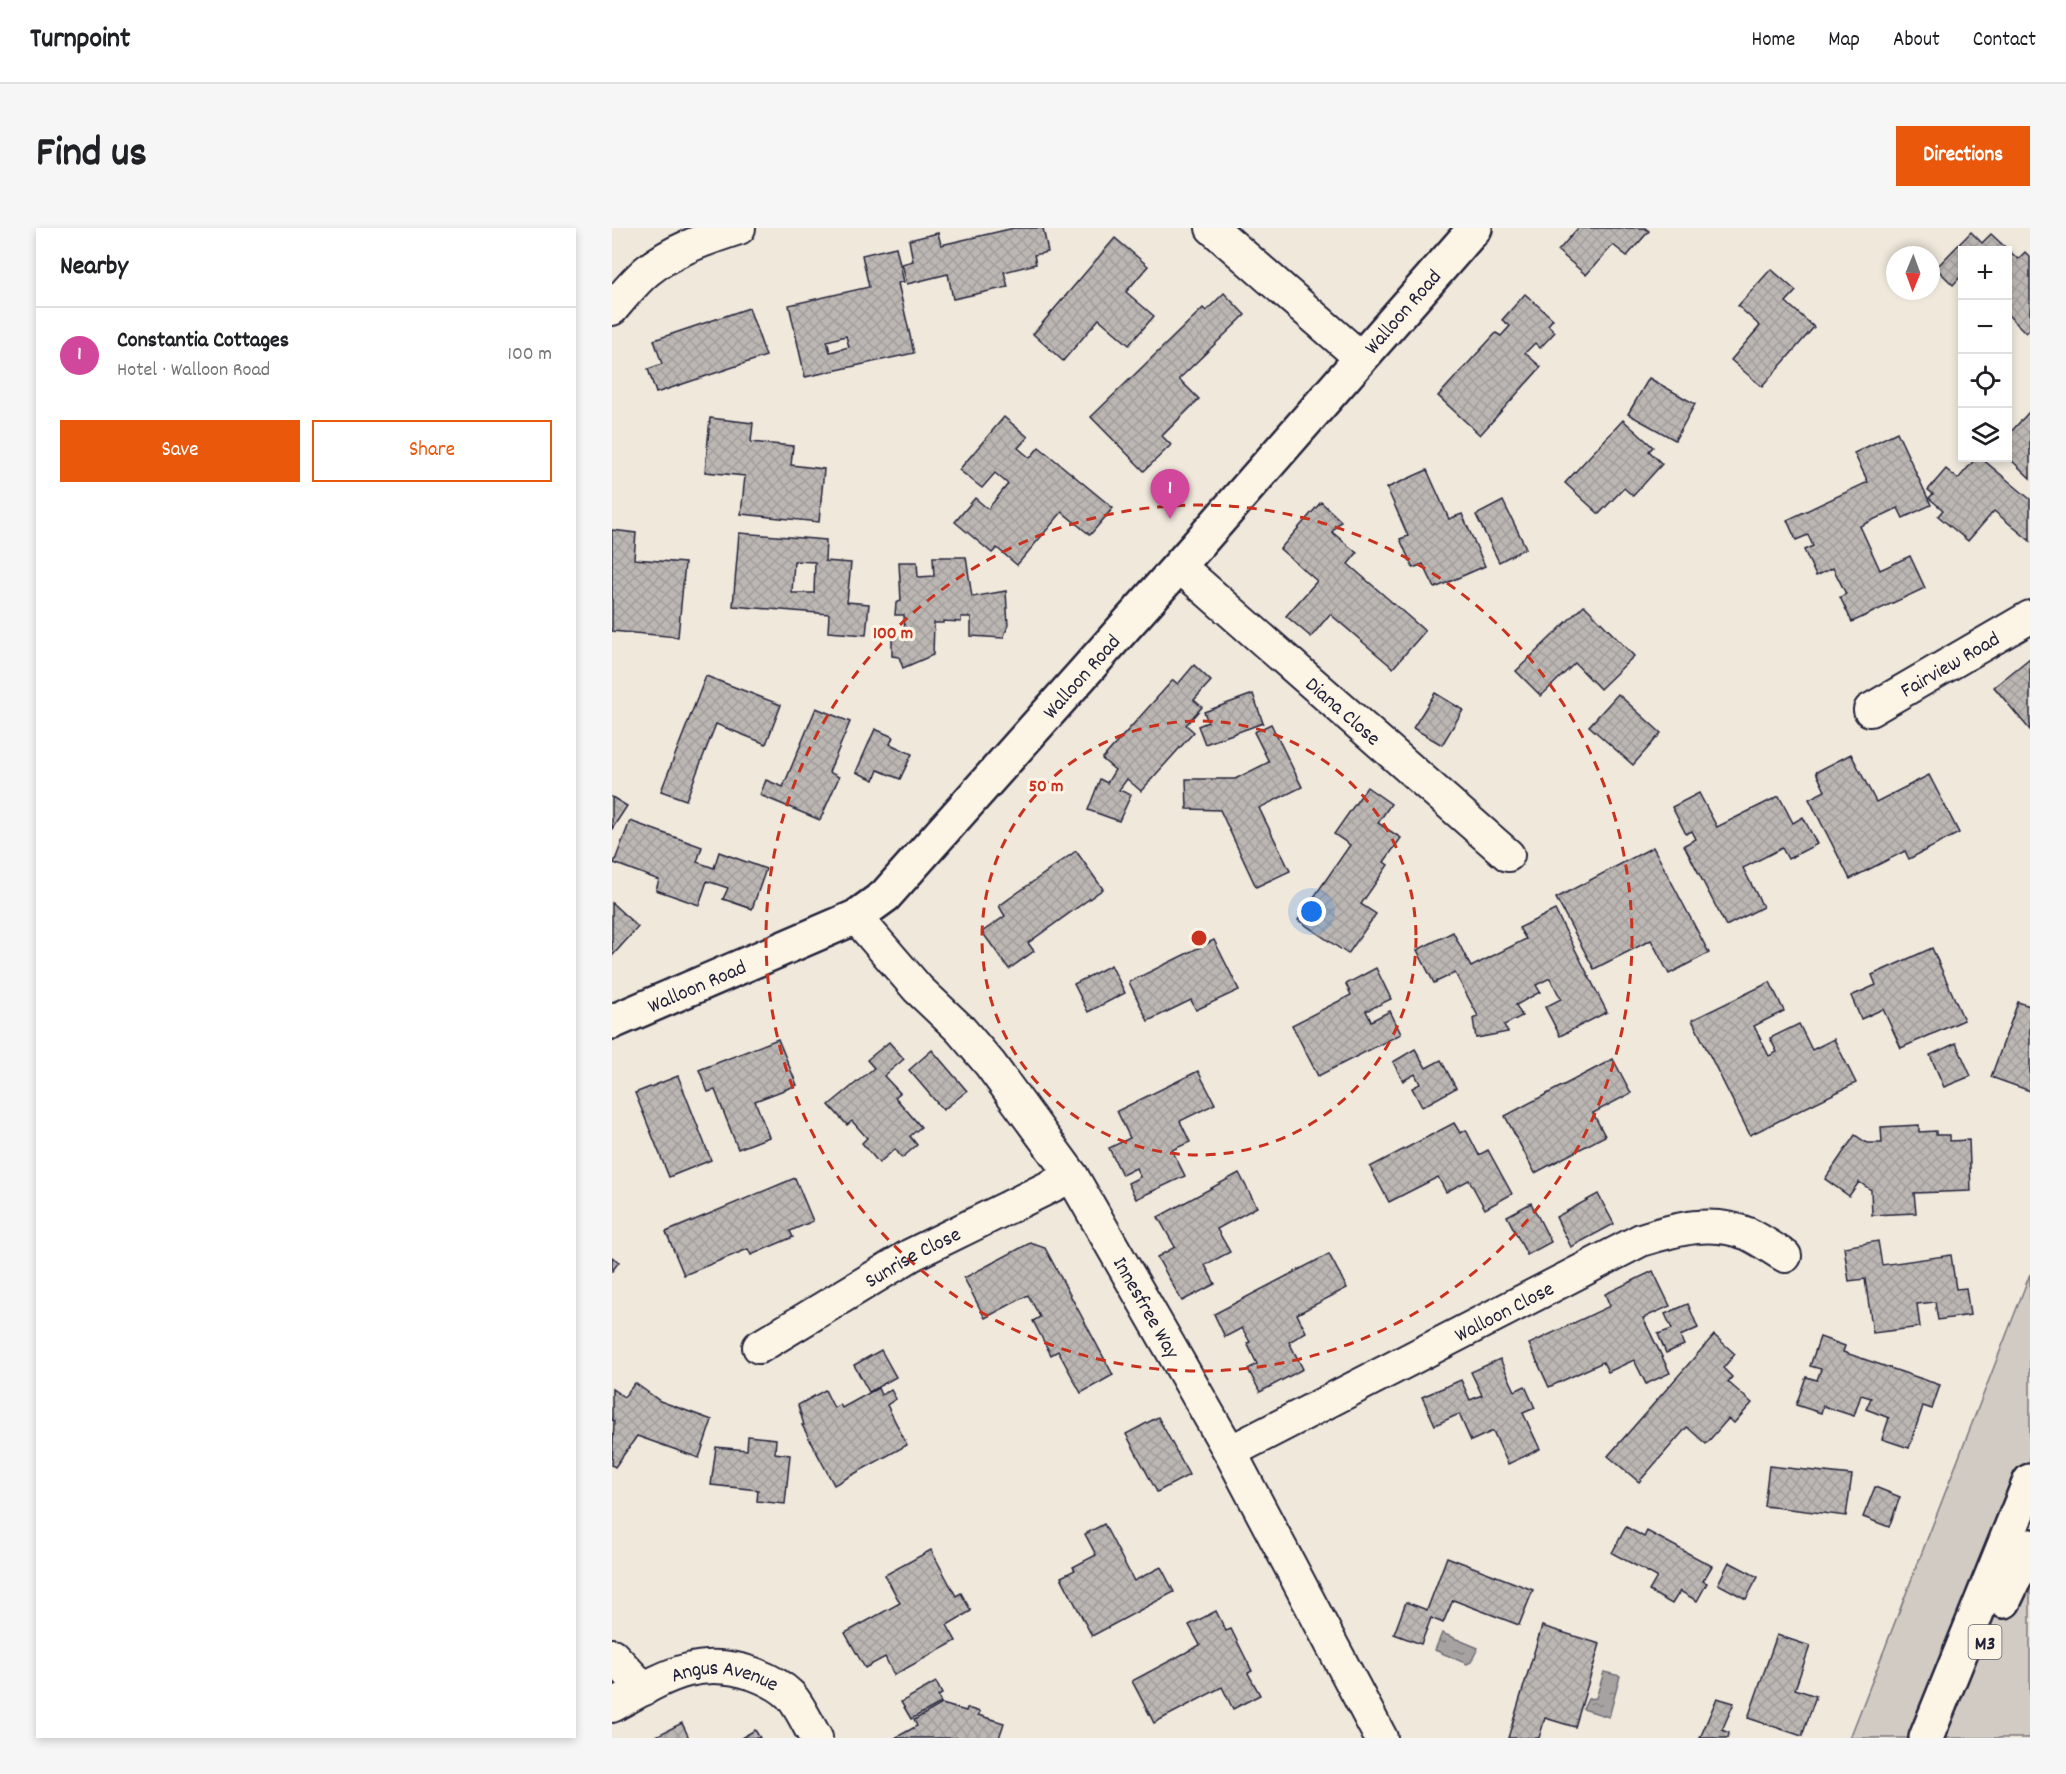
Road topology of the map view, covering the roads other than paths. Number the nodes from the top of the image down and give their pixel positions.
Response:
1 (739, 228) edge
2 (1212, 228) edge
3 (1475, 228) edge
4 (612, 309) edge
5 (1361, 358) junction
6 (1179, 566) junction
7 (2030, 617) edge
8 (1870, 710) dead end
9 (1508, 855) dead end
10 (856, 917) junction
11 (612, 1022) edge
12 (1072, 1176) junction
13 (1785, 1256) dead end
14 (759, 1347) dead end
15 (1230, 1452) junction
16 (2030, 1481) edge
17 (2030, 1546) edge
18 (612, 1656) edge
19 (644, 1689) junction
20 (612, 1706) edge
21 (816, 1738) edge
22 (1382, 1738) edge
23 (1926, 1738) edge
24 (1939, 1738) edge

1 - 4 street
2 - 5 street
3 - 5 main road, Walloon Road
5 - 6 main road, Walloon Road
6 - 9 street, Diana Close
6 - 10 main road, Walloon Road
7 - 8 street, Fairview Road
10 - 11 main road, Walloon Road
10 - 12 street, Innesfree Way
12 - 14 street, Sunrise Close
12 - 15 street, Innesfree Way
13 - 15 street, Walloon Close
15 - 22 street, Innesfree Way
16 - 23 main road
17 - 24 main road, M3
18 - 19 street
19 - 20 street, Angus Avenue
19 - 21 street, Angus Avenue

